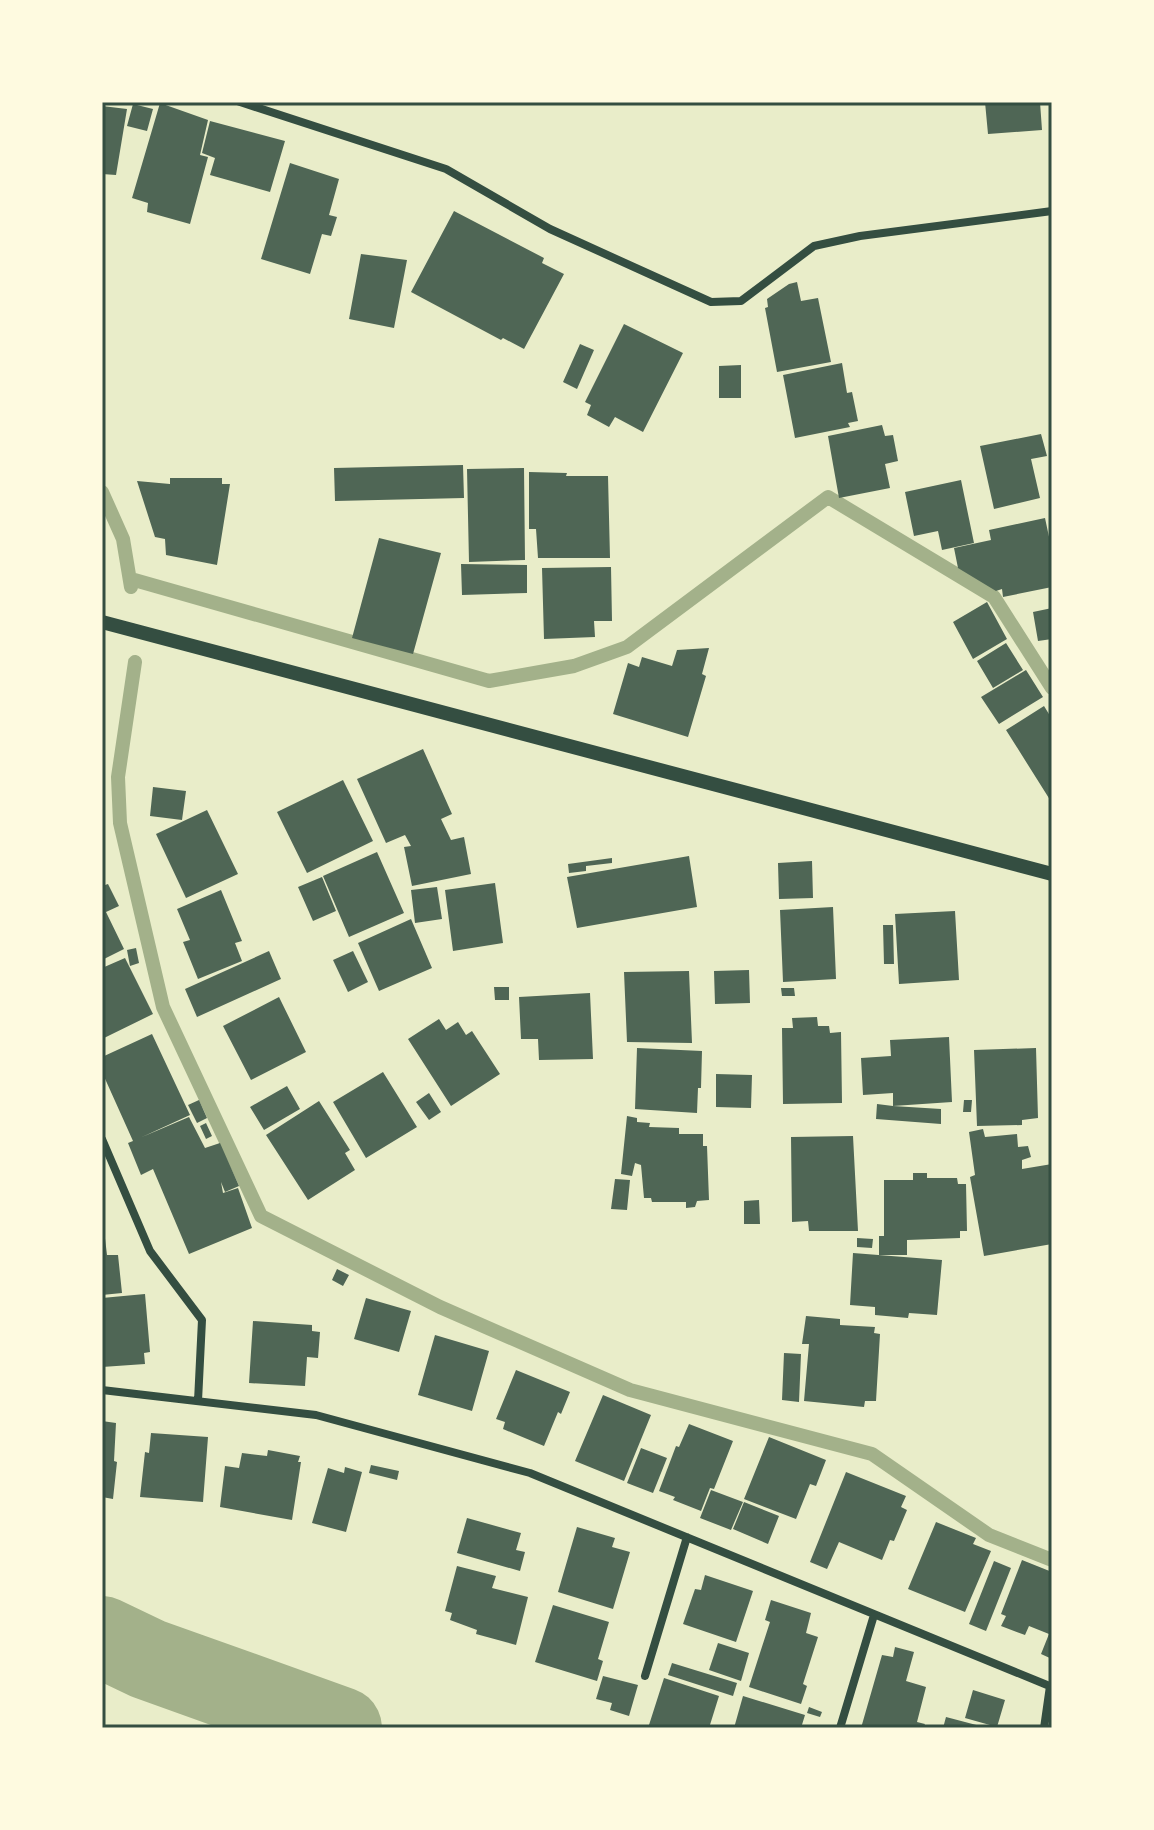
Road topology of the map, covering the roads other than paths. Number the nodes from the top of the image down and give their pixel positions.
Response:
1 (240, 102) edge
2 (1052, 211) edge
3 (102, 622) edge
4 (1052, 874) edge
5 (102, 1139) edge
6 (102, 1390) edge
7 (198, 1401) junction
8 (687, 1537) junction
9 (874, 1615) junction
10 (645, 1676) dead end
11 (1051, 1687) edge
12 (840, 1728) edge
13 (1044, 1728) edge

1 - 2 street
3 - 4 street
5 - 7 street
6 - 7 street
7 - 8 street
8 - 9 street
8 - 10 street
9 - 11 street
9 - 12 street
11 - 13 street

